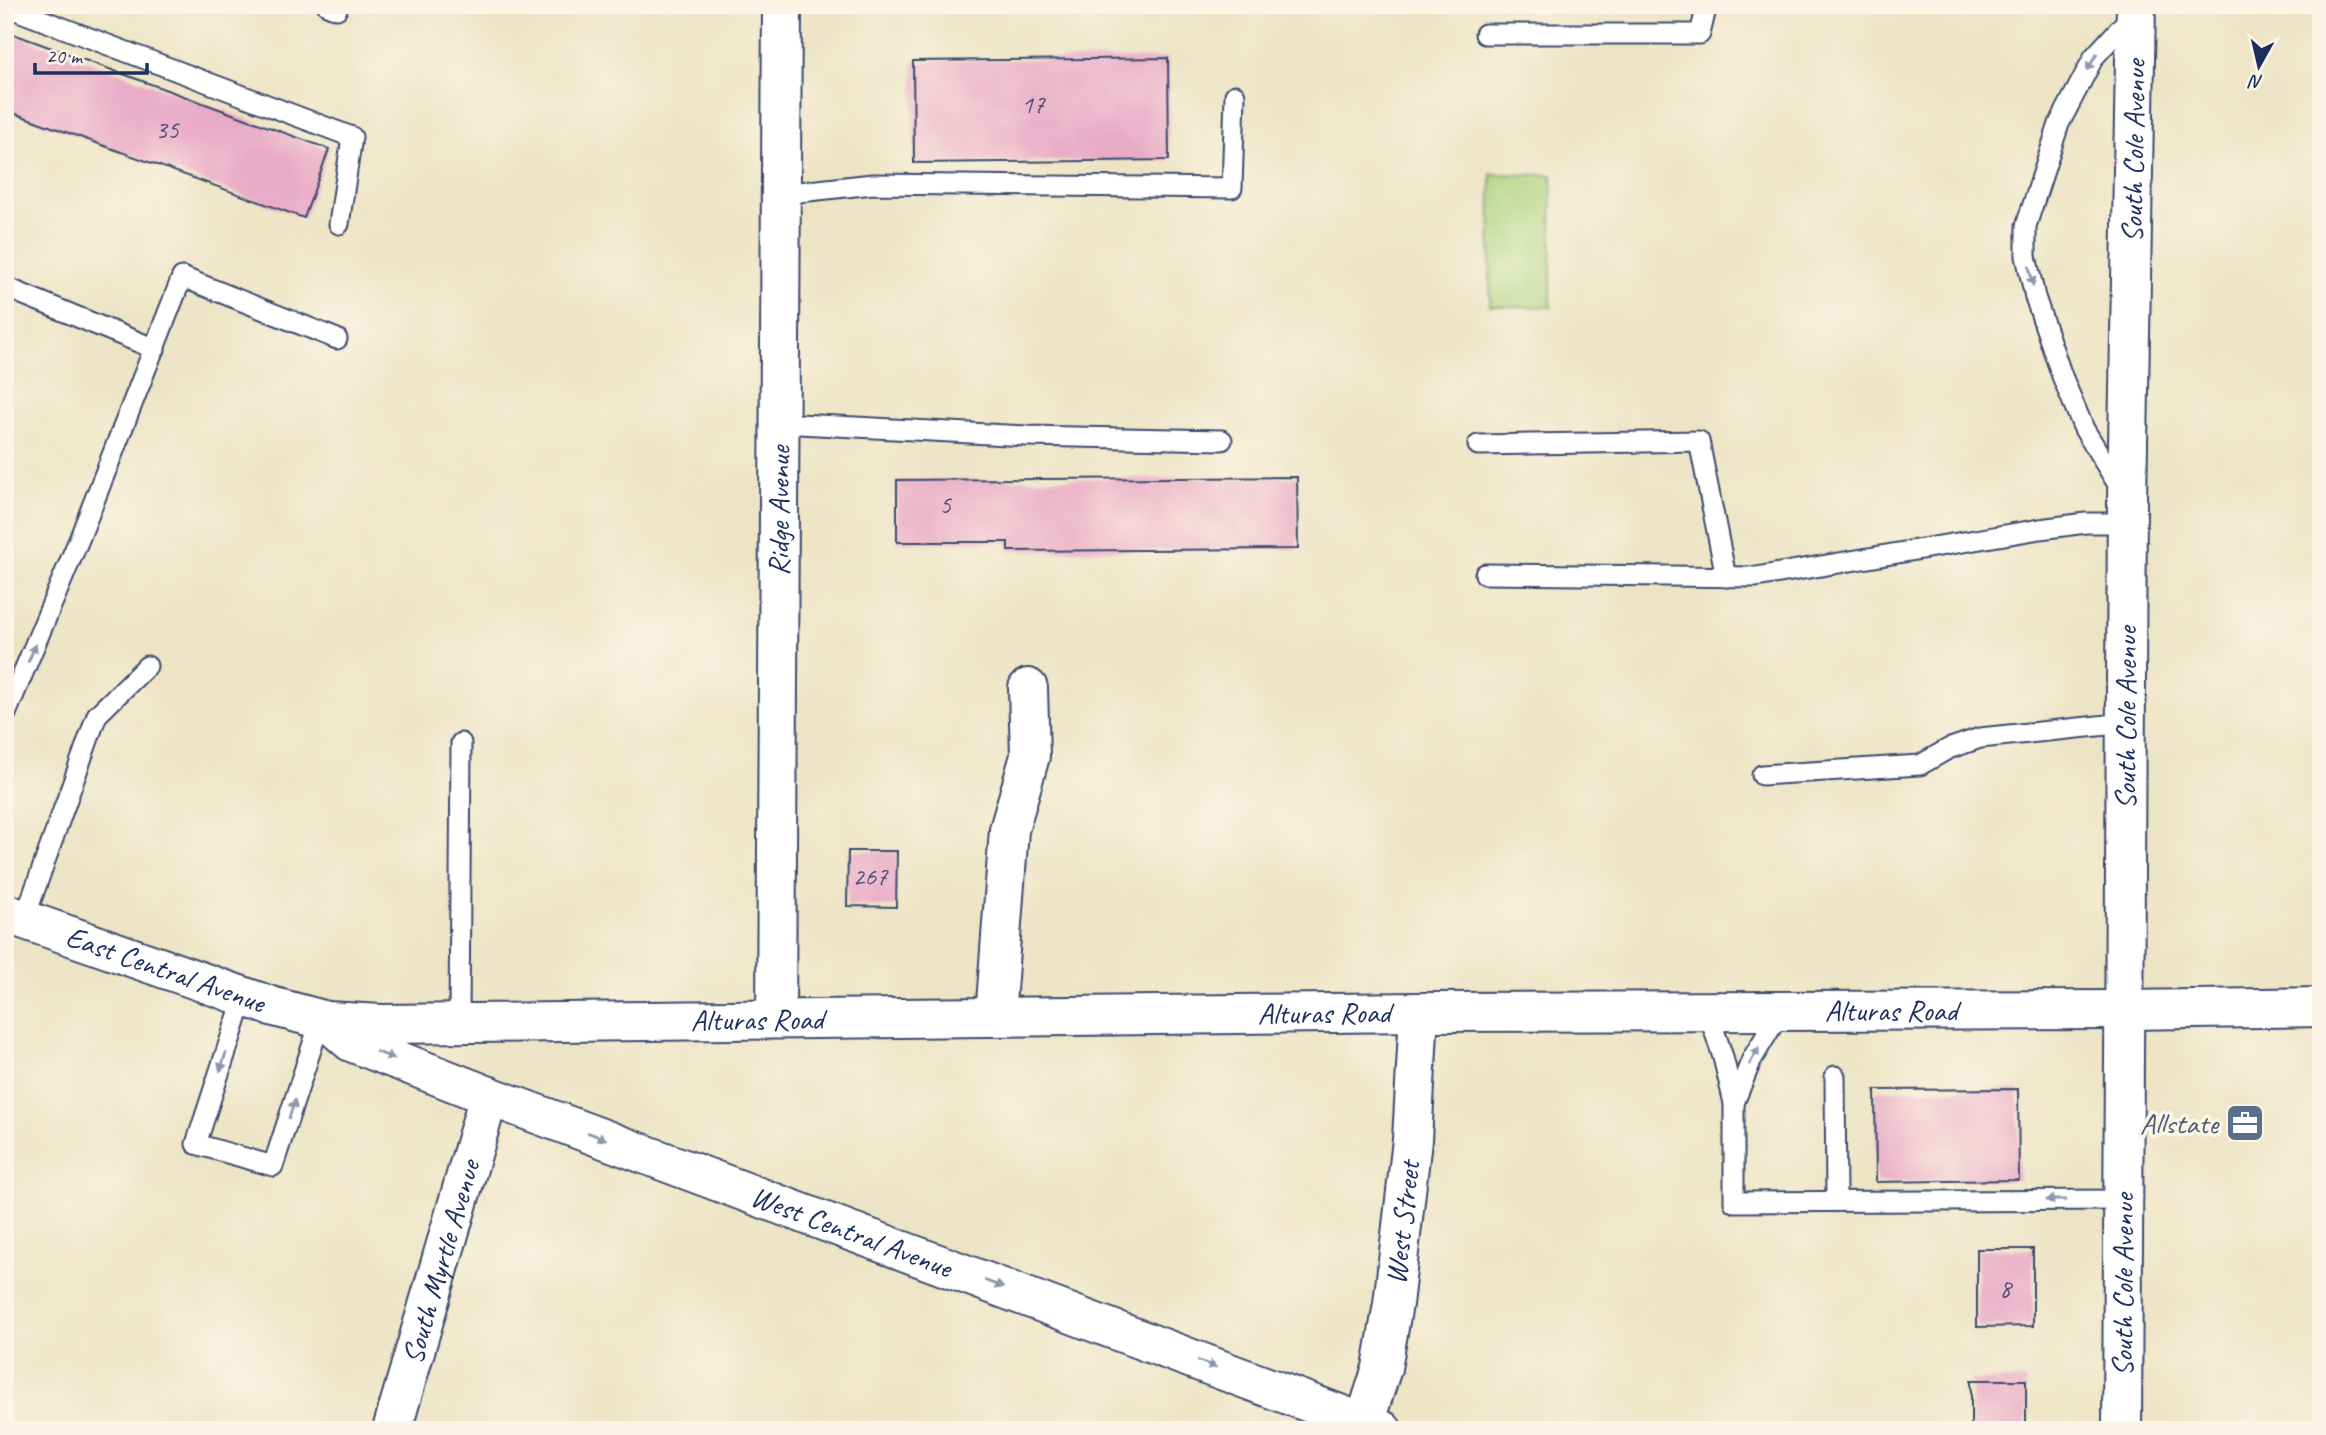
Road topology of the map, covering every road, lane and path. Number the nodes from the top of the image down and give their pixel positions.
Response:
1 (782, 5) edge
2 (1707, 5) edge
3 (5, 6) edge
4 (2136, 8) edge
5 (1485, 34) dead end
6 (1235, 94) dead end
7 (781, 194) junction
8 (339, 224) dead end
9 (5, 287) edge
10 (337, 339) dead end
11 (155, 349) junction
12 (780, 423) junction
13 (1222, 440) dead end
14 (1478, 445) dead end
15 (2127, 511) junction
16 (1485, 574) dead end
17 (1726, 577) junction
18 (147, 666) dead end
19 (1028, 688) dead end
20 (5, 716) edge
21 (2127, 723) junction
22 (461, 743) dead end
23 (1762, 775) dead end
24 (14, 917) edge
25 (244, 997) junction
26 (2321, 1007) edge
27 (2126, 1010) junction
28 (1781, 1011) junction
29 (1419, 1012) junction
30 (1708, 1012) junction
31 (996, 1017) junction
32 (776, 1019) junction
33 (324, 1020) junction
34 (459, 1023) junction
35 (1835, 1076) dead end
36 (489, 1096) junction
37 (1734, 1104) junction
38 (1836, 1200) junction
39 (2124, 1200) junction
40 (1370, 1428) edge
41 (392, 1430) edge
42 (2122, 1430) edge

1 - 7 street, Ridge Avenue
2 - 5 lane
3 - 8 lane
4 - 15 street, South Cole Avenue
4 -> 15 lane
6 - 7 lane
7 - 12 street, Ridge Avenue
9 - 11 lane
10 - 11 lane
20 -> 11 lane
12 - 13 lane
12 - 32 street, Ridge Avenue
14 - 17 lane
15 - 17 lane
15 - 21 street, South Cole Avenue
16 - 17 lane
18 - 24 lane
19 - 31 street
21 - 23 lane
21 - 27 street, South Cole Avenue
22 - 34 lane
24 - 25 street, East Central Avenue
25 - 33 street, East Central Avenue
25 -> 33 lane
26 - 27 street, Alturas Road
27 - 28 street, Alturas Road
27 - 39 street, South Cole Avenue
28 - 30 street, Alturas Road
37 -> 28 lane
29 - 30 street, Alturas Road
29 - 31 street, Alturas Road
29 - 40 street, West Street
30 - 37 lane
31 - 32 street, Alturas Road
32 - 34 street, Alturas Road
33 - 34 street, Alturas Road
33 -> 36 street, West Central Avenue
35 - 38 lane
36 -> 40 street, West Central Avenue
36 - 41 street, South Myrtle Avenue
37 - 38 lane
39 -> 38 lane
39 - 42 street, South Cole Avenue

